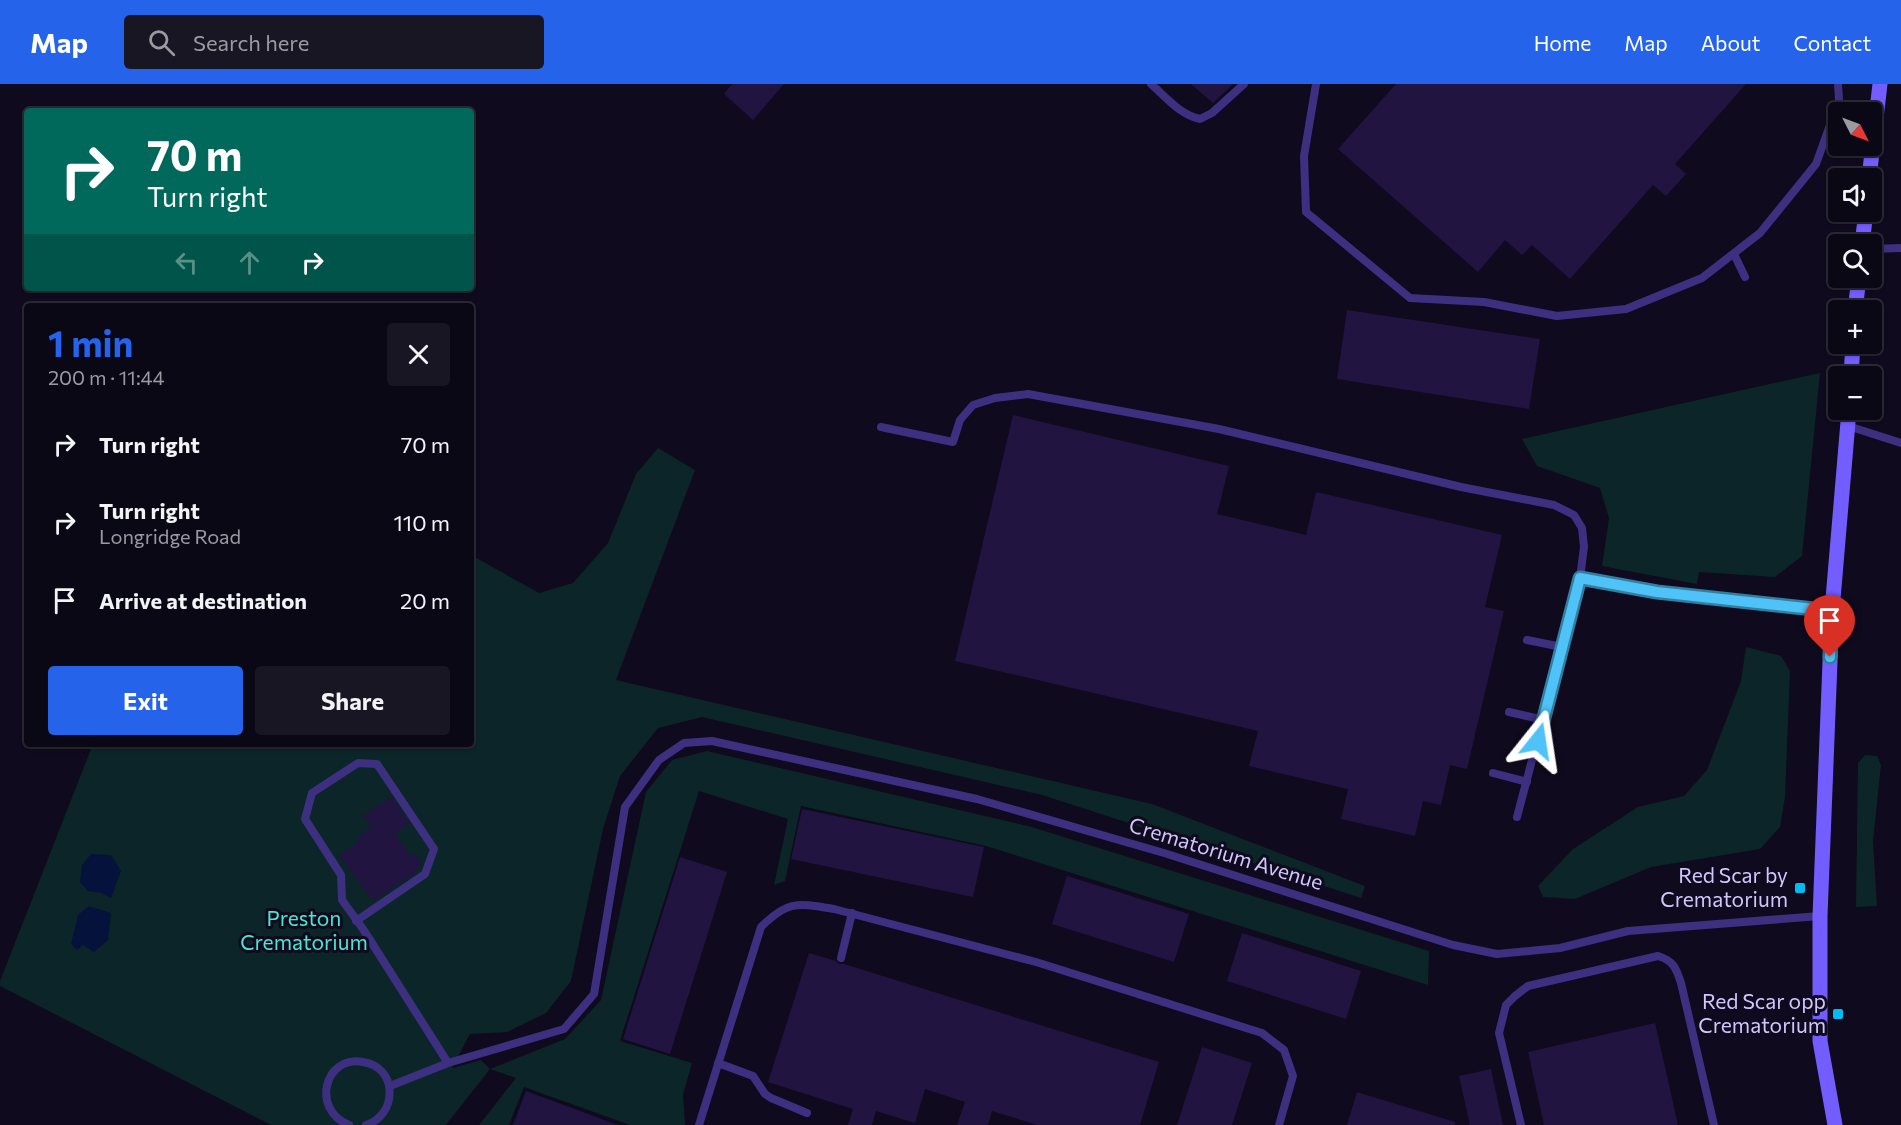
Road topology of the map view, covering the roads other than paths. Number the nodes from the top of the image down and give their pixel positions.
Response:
1 (1151, 84) edge
2 (1244, 84) edge
3 (1316, 84) edge
4 (1838, 84) edge
5 (1880, 84) edge
6 (1870, 168) edge
7 (1901, 248) edge
8 (1882, 249) edge
9 (1734, 254) junction
10 (1744, 277) dead end
11 (1848, 420) edge
12 (1848, 426) junction
13 (881, 427) dead end
14 (1901, 443) edge
15 (1580, 578) junction
16 (1832, 611) junction
17 (1527, 640) dead end
18 (1562, 647) junction
19 (1509, 712) dead end
20 (1544, 720) junction
21 (1493, 773) dead end
22 (1527, 782) junction
23 (1517, 817) dead end
24 (852, 913) junction
25 (1820, 916) junction
26 (357, 921) junction
27 (841, 958) dead end
28 (448, 1063) junction
29 (718, 1063) junction
30 (390, 1086) junction
31 (807, 1113) dead end
32 (349, 1125) edge
33 (366, 1125) edge
34 (699, 1125) edge
35 (1279, 1125) edge
36 (1521, 1125) edge
37 (1714, 1125) edge
38 (1835, 1125) edge

1 - 2 lane
3 - 9 lane
4 - 9 lane
5 - 6 main road
7 - 8 lane
9 - 10 lane
11 - 12 main road
12 - 14 lane
12 - 16 main road
13 - 15 lane
15 - 16 lane
15 - 18 lane
16 - 25 main road
17 - 18 lane
18 - 20 lane
19 - 20 lane
20 - 22 lane
21 - 22 lane
22 - 23 lane
24 - 27 lane
24 - 29 lane
24 - 35 lane
25 - 28 lane, Crematorium Avenue
25 - 38 main road
26 - 26 lane
26 - 28 lane
28 - 30 lane, Crematorium Avenue
29 - 31 lane
29 - 34 lane
30 - 32 lane
30 - 33 lane
36 - 37 lane

